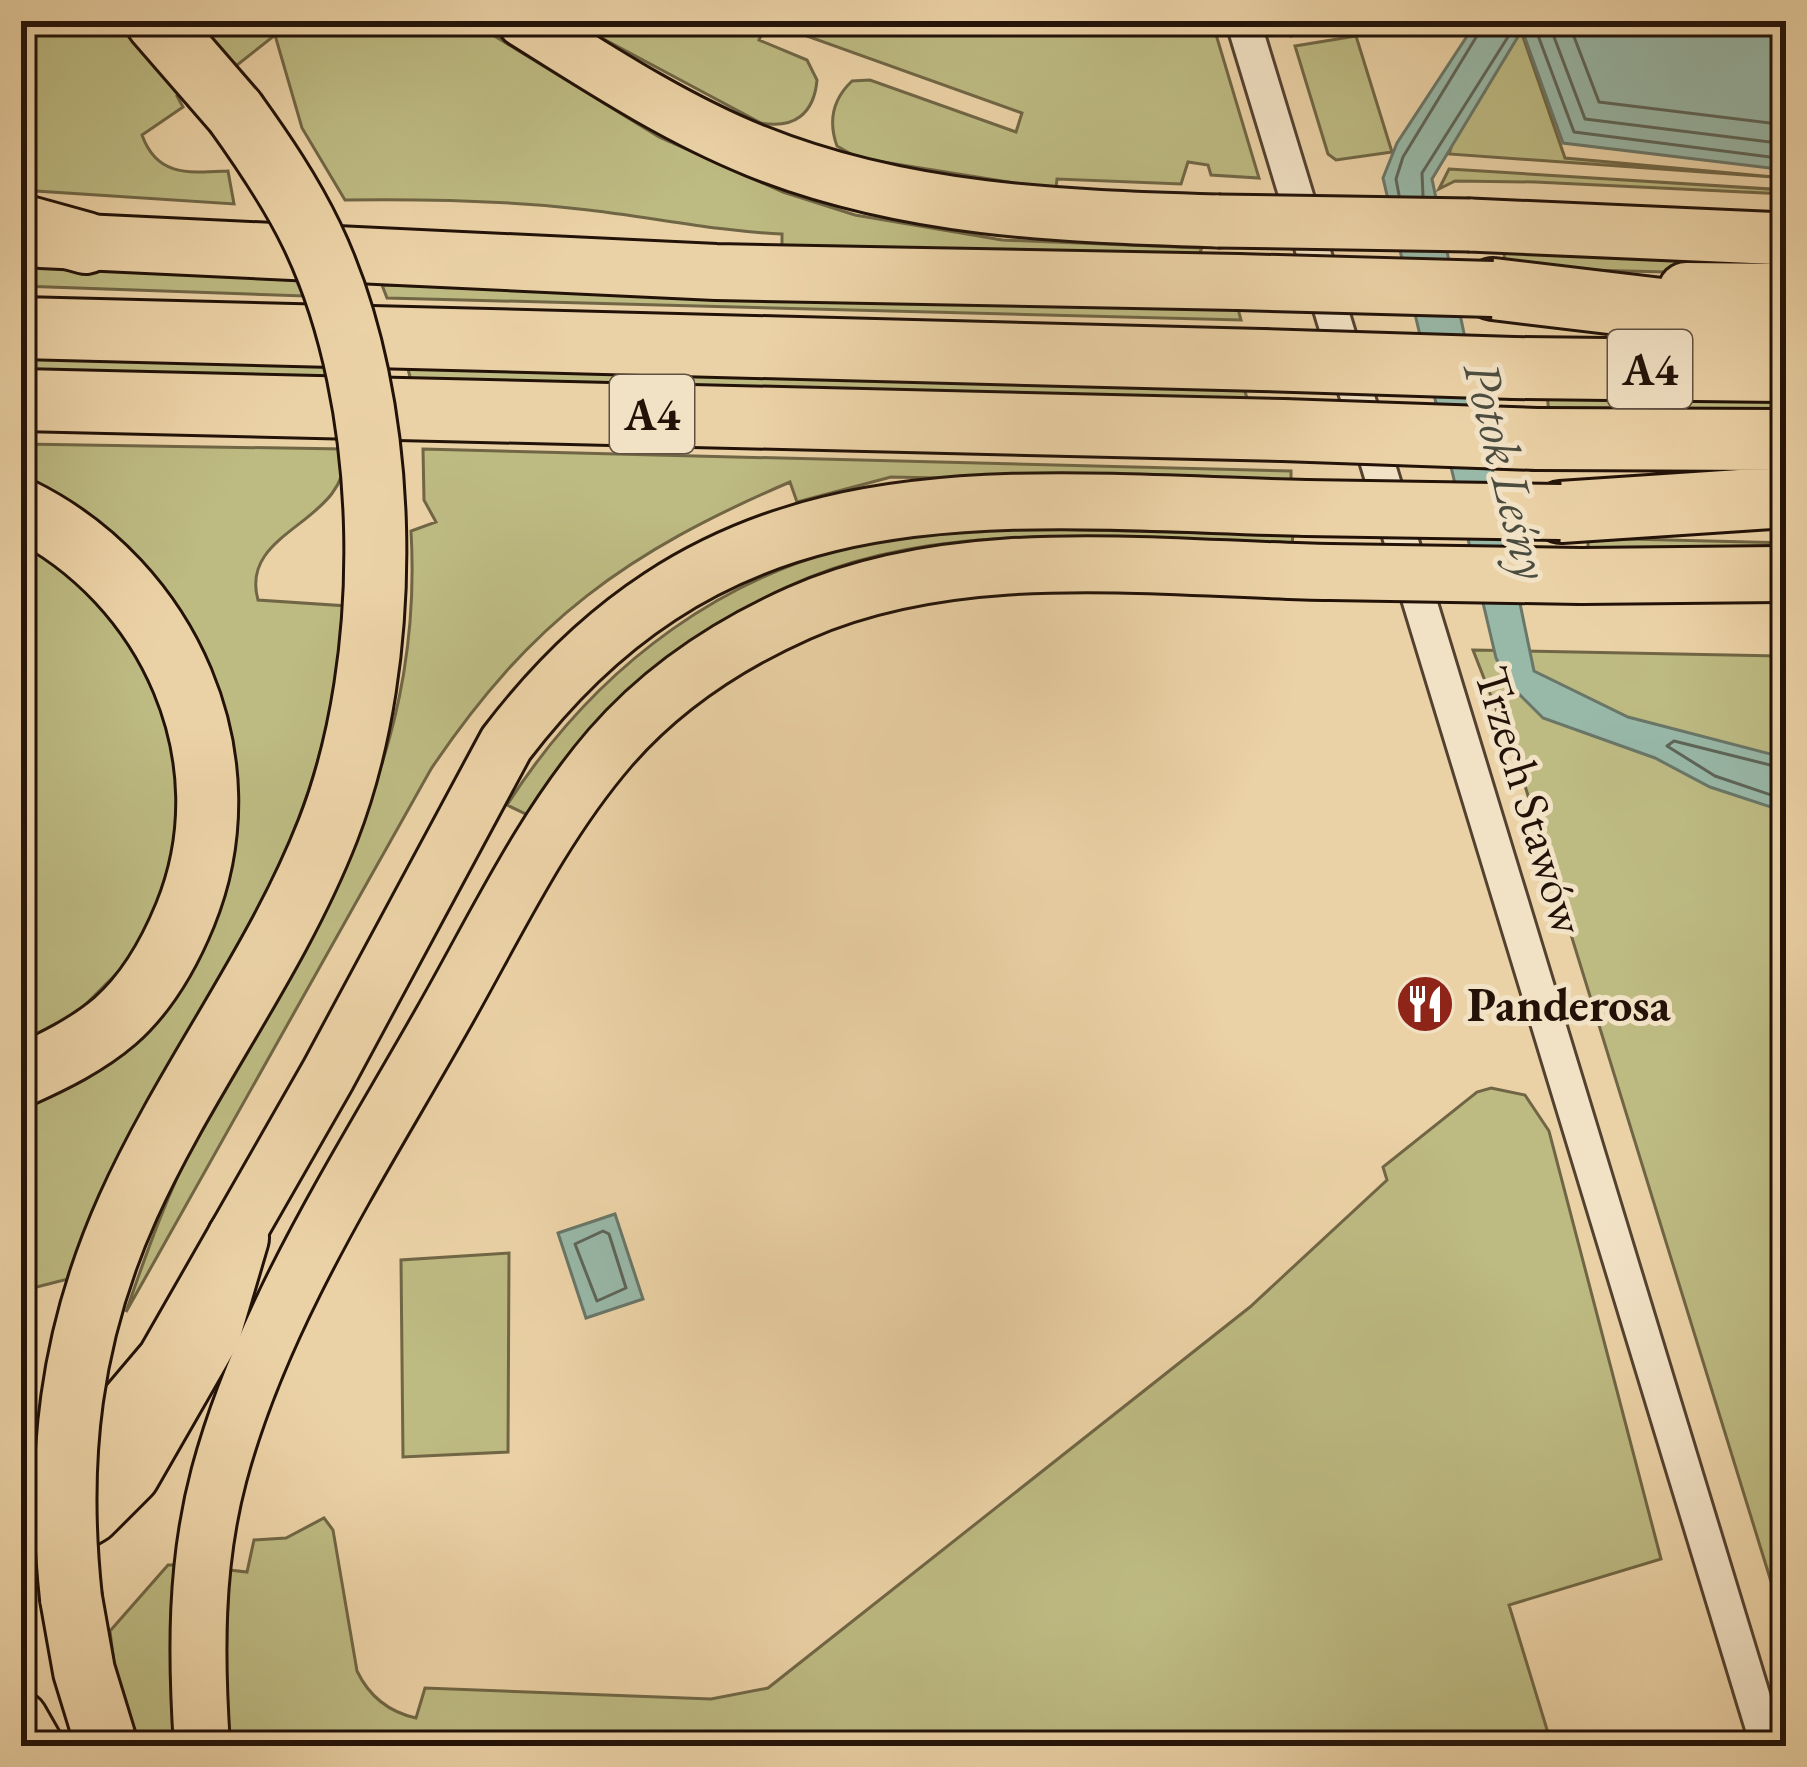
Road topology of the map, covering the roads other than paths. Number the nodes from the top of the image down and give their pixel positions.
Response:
1 (156, 21) edge
2 (523, 21) edge
3 (1243, 21) edge
4 (21, 225) edge
5 (21, 238) edge
6 (1786, 238) edge
7 (86, 243) junction
8 (1493, 289) junction
9 (1786, 291) edge
10 (1786, 324) edge
11 (21, 328) edge
12 (1786, 371) edge
13 (21, 400) edge
14 (1786, 440) edge
15 (1786, 497) edge
16 (21, 509) edge
17 (1561, 512) junction
18 (1786, 520) edge
19 (1786, 574) edge
20 (21, 1076) edge
21 (238, 1238) junction
22 (21, 1487) edge
23 (21, 1554) edge
24 (21, 1718) edge
25 (38, 1746) edge
26 (106, 1746) edge
27 (202, 1746) edge
28 (1768, 1746) edge

1 - 26 highway, bridge
2 - 6 main road, bridge
3 - 28 street, Trzech Stawów
4 - 7 highway
5 - 7 highway
7 - 8 highway, bridge
8 - 9 highway
8 - 10 highway
11 - 12 highway, A4, bridge
13 - 14 highway, A4, bridge
15 - 17 highway
16 - 20 highway
17 - 18 highway
17 - 21 highway, bridge
19 - 27 highway, bridge
21 - 22 highway
21 - 23 highway
24 - 25 main road

